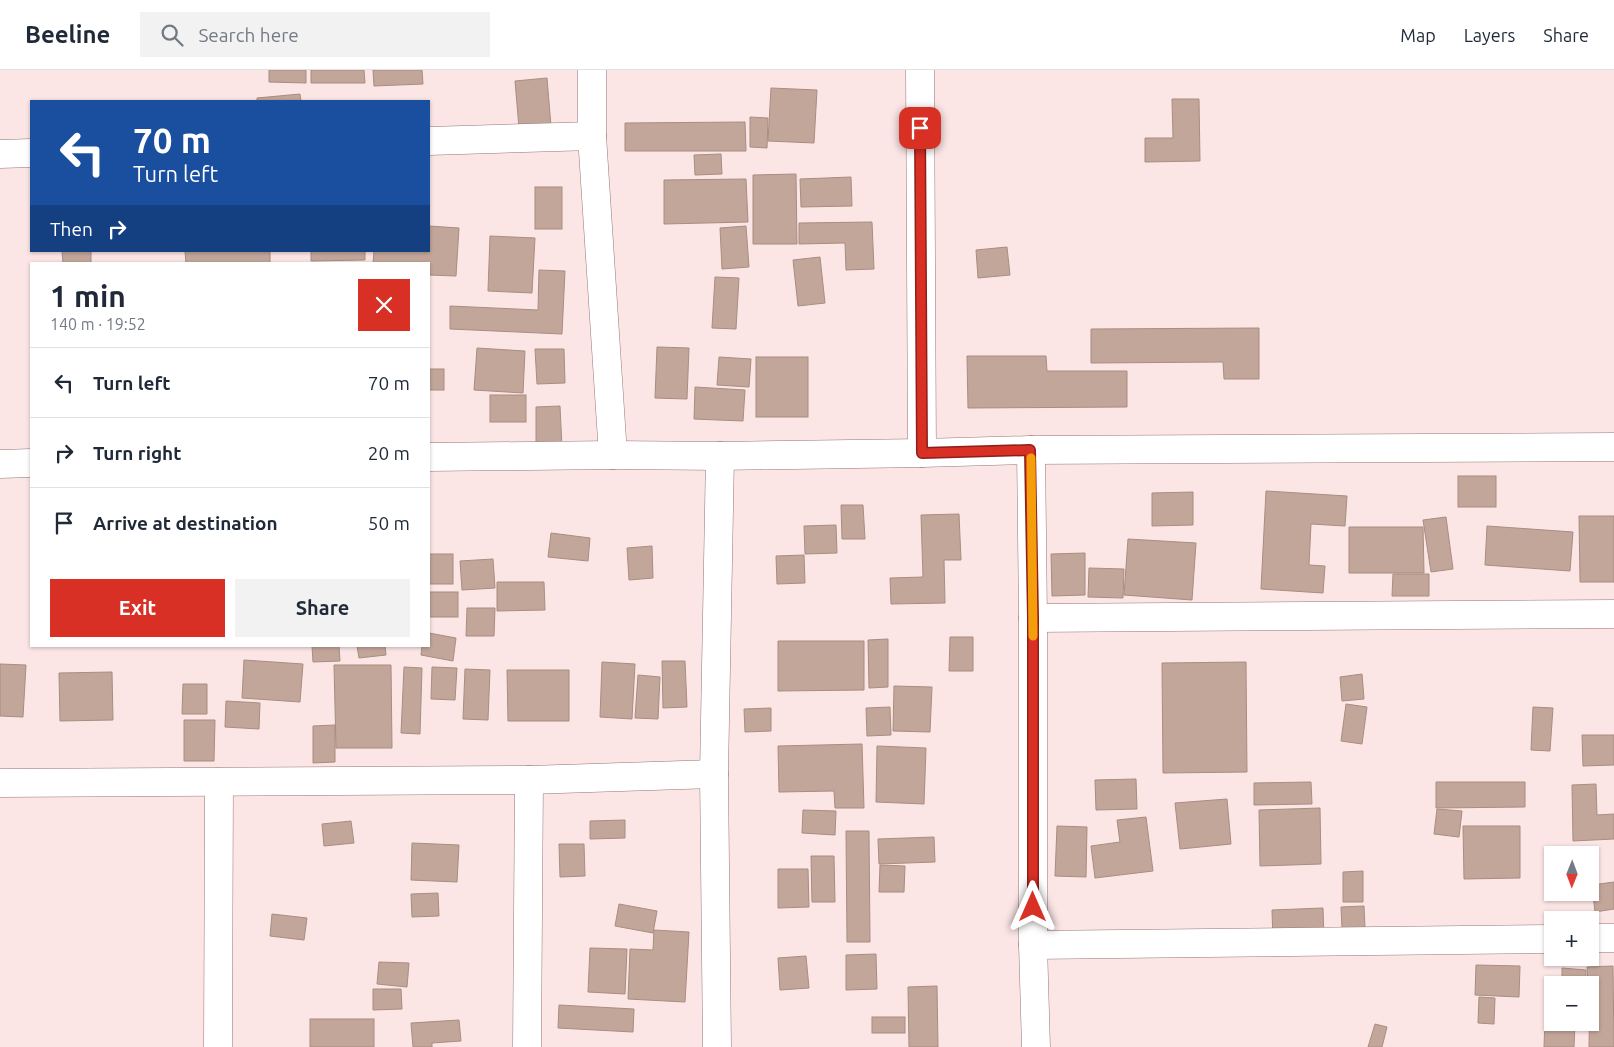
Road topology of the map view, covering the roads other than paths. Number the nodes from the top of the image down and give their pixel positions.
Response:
1 (592, 70) edge
2 (920, 70) edge
3 (592, 136) junction
4 (430, 141) edge
5 (30, 153) edge
6 (0, 154) edge
7 (1614, 447) edge
8 (1030, 450) junction
9 (922, 453) junction
10 (613, 455) junction
11 (720, 456) junction
12 (430, 457) edge
13 (30, 463) edge
14 (0, 464) edge
15 (1614, 614) edge
16 (1033, 618) junction
17 (714, 774) junction
18 (528, 780) junction
19 (219, 782) junction
20 (0, 783) edge
21 (1599, 938) edge
22 (1614, 938) edge
23 (1544, 939) edge
24 (1032, 945) junction
25 (218, 1047) edge
26 (527, 1047) edge
27 (717, 1047) edge
28 (1036, 1047) edge

1 - 3 street
2 - 9 street
3 - 4 street
3 - 10 street
5 - 6 street
7 - 8 street
8 - 9 street
8 - 16 street
9 - 11 street
10 - 11 street
10 - 12 street
11 - 17 street
13 - 14 street
15 - 16 street
16 - 24 street
17 - 18 street
17 - 27 street
18 - 19 street
18 - 26 street
19 - 20 street
19 - 25 street
21 - 22 street
23 - 24 street
24 - 28 street

